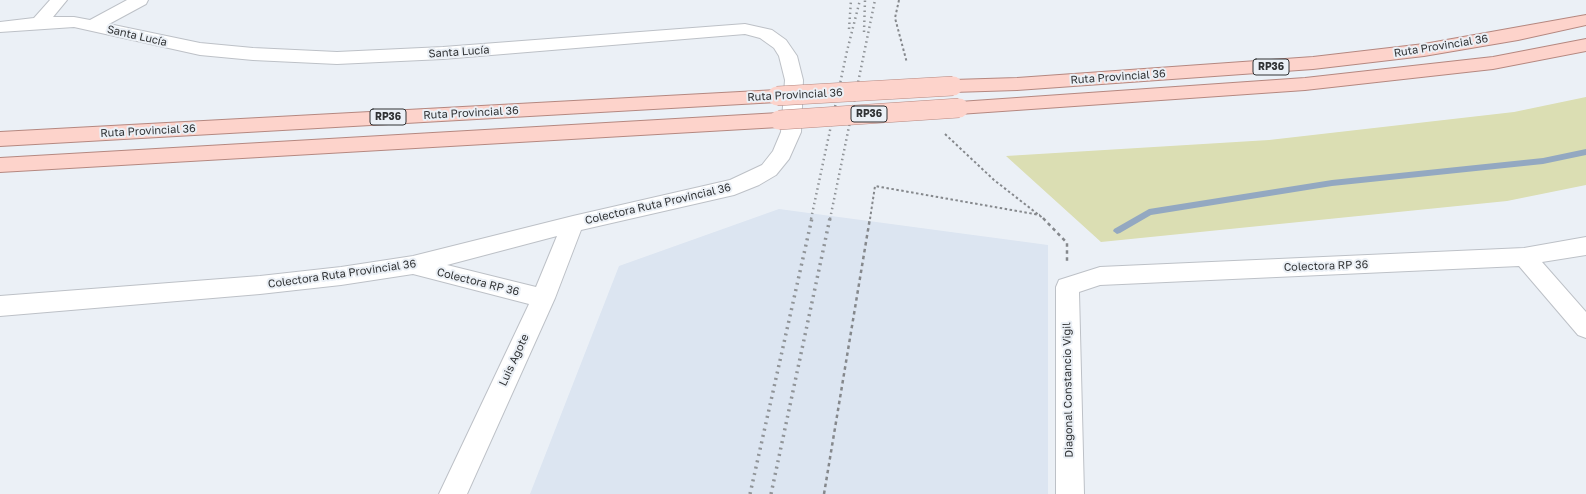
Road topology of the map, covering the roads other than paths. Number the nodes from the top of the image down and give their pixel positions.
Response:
1 (59, 0) edge
2 (140, 0) edge
3 (1586, 20) edge
4 (39, 23) junction
5 (93, 26) junction
6 (0, 27) edge
7 (1586, 44) edge
8 (0, 139) edge
9 (0, 165) edge
10 (768, 170) joint
11 (573, 224) junction
12 (1586, 246) edge
13 (1524, 257) junction
14 (412, 265) junction
15 (1067, 286) joint
16 (543, 298) junction
17 (0, 306) edge
18 (1586, 328) edge
19 (453, 494) edge
20 (1070, 494) edge

1 - 4 street
2 - 5 street
3 - 8 main road, Ruta Provincial 36 / RP36, bridge
4 - 5 street, Santa Lucía
4 - 6 street, Santa Lucía
5 - 10 street, Santa Lucía
7 - 9 main road, Ruta Provincial 36 / RP36, bridge
10 - 11 street, Colectora Ruta Provincial 36
11 - 14 street, Colectora Ruta Provincial 36
11 - 16 street, Luis Agote
12 - 13 street, Colectora RP 36
13 - 15 street, Colectora RP 36
13 - 18 street
14 - 16 street, Colectora RP 36
14 - 17 street, Colectora Ruta Provincial 36
15 - 20 street, Diagonal Constancio Vigil
16 - 19 street, Luis Agote

